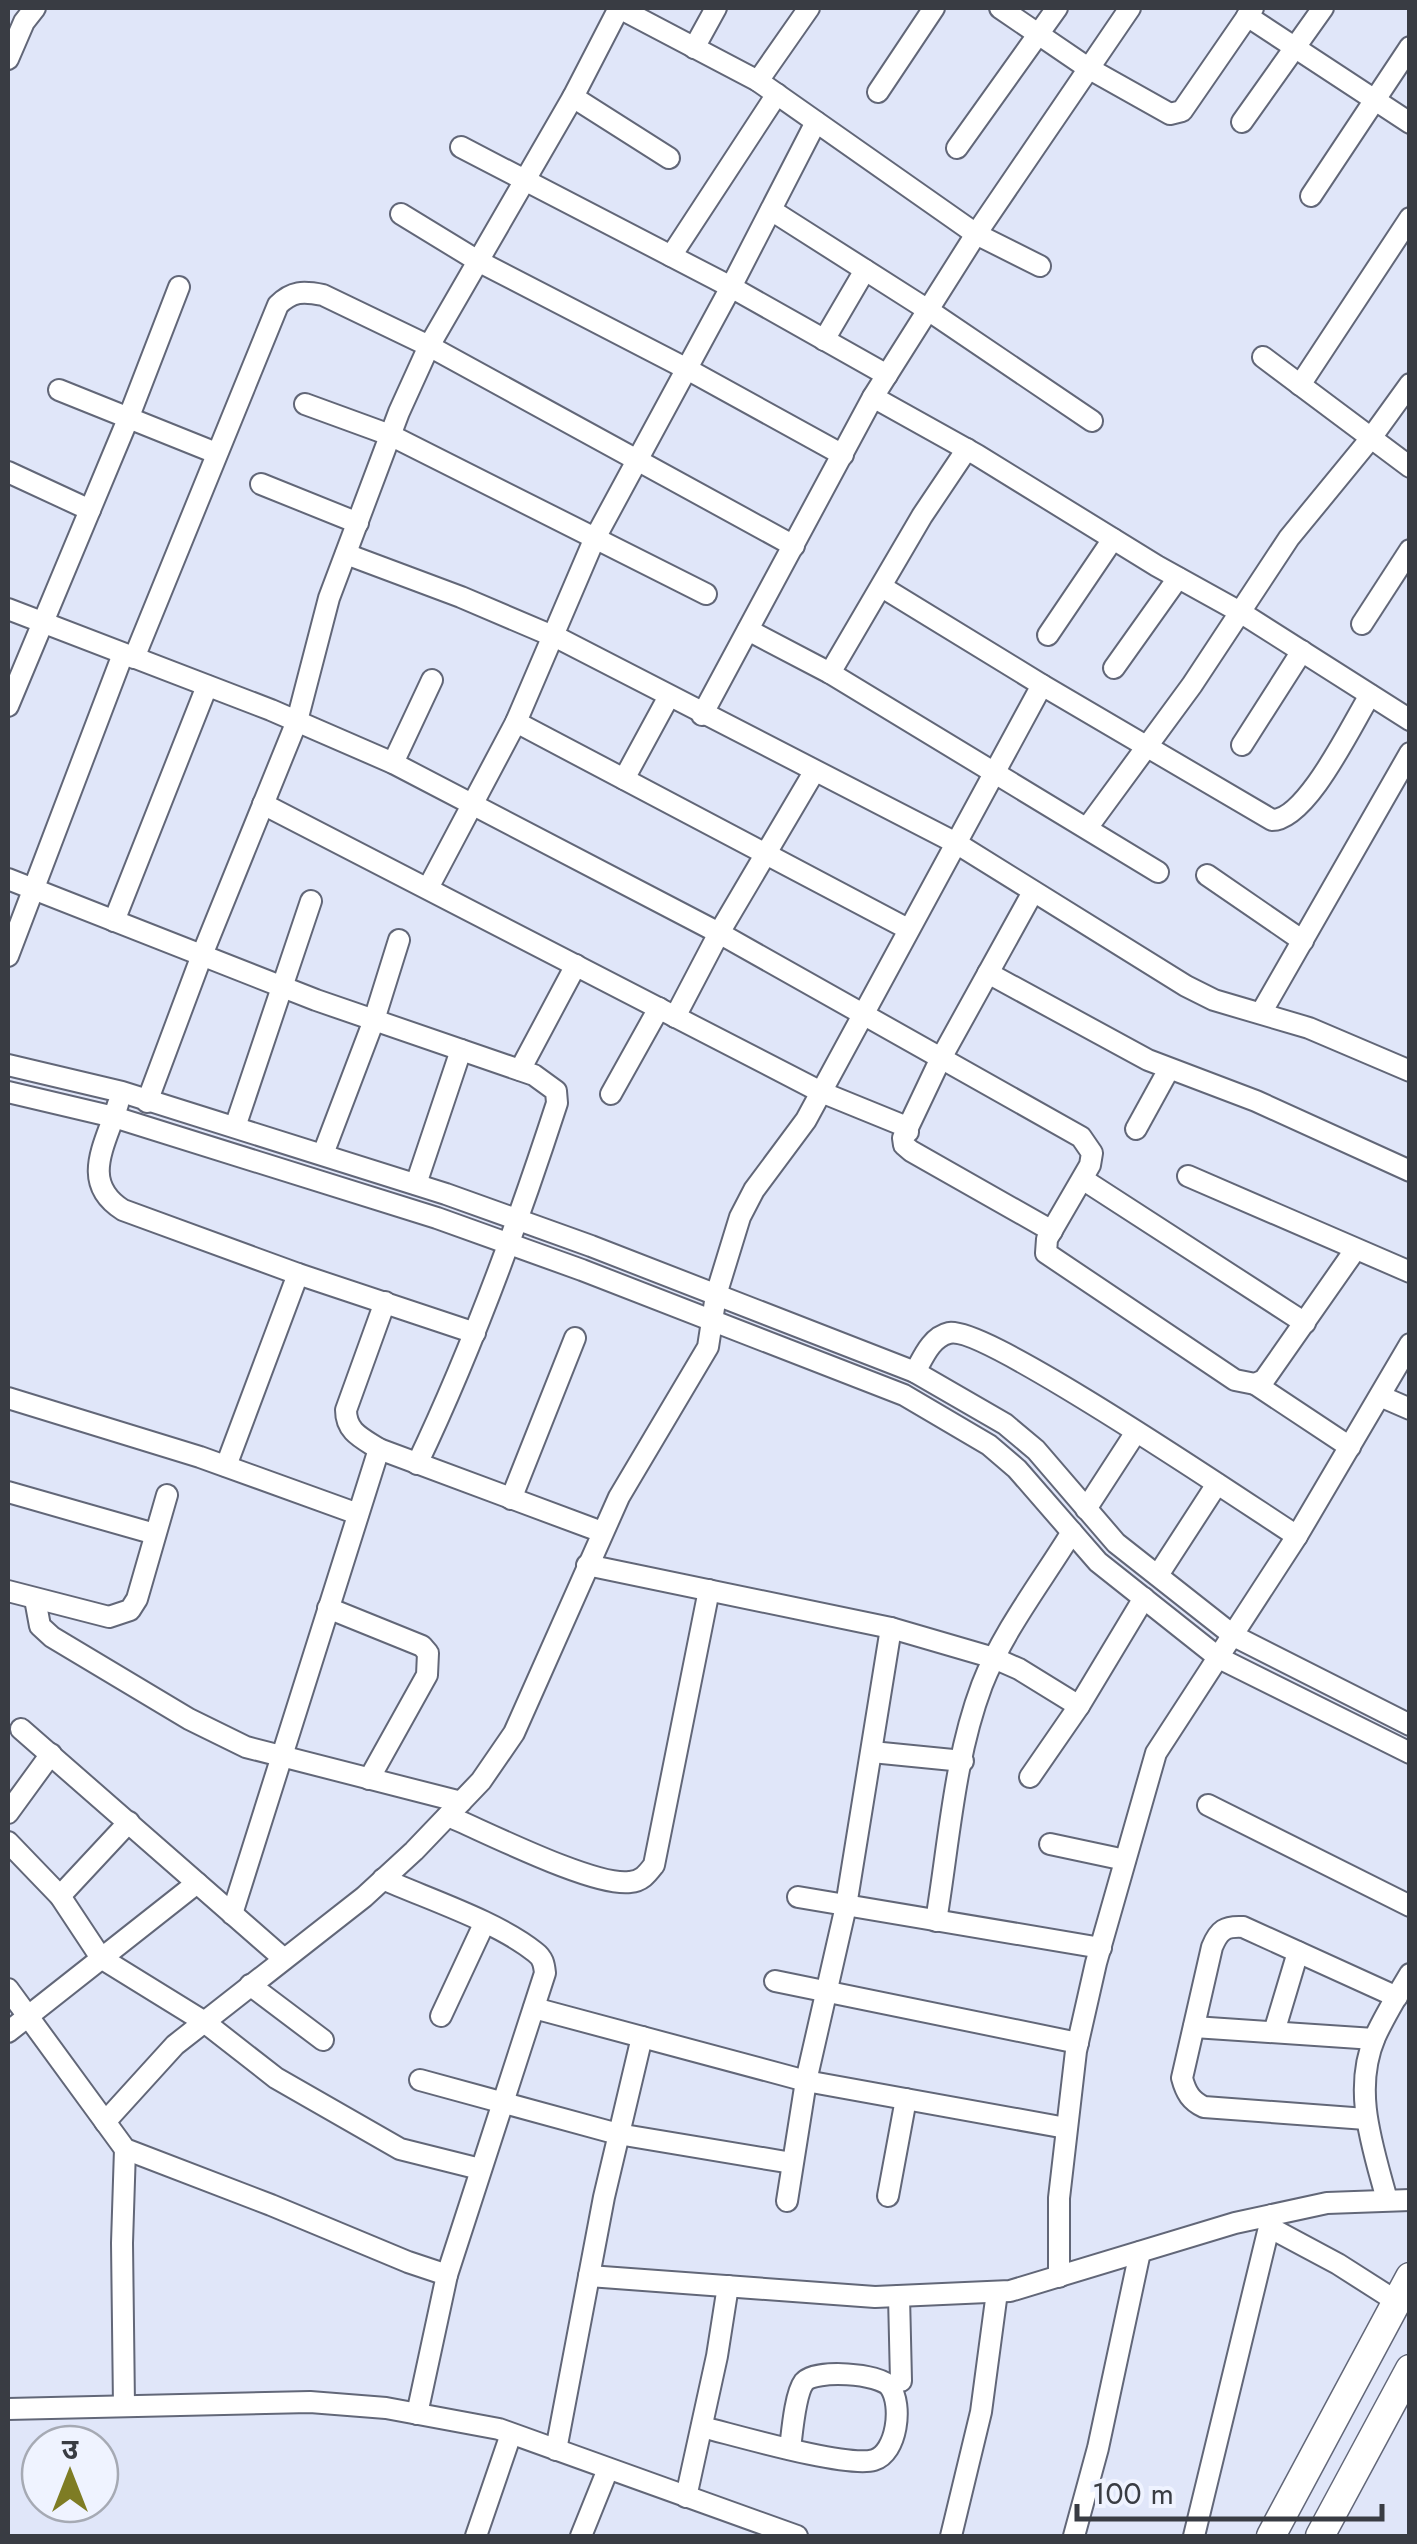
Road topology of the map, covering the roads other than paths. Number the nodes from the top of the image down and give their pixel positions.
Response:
1 (35, 8) edge
2 (716, 8) edge
3 (809, 8) edge
4 (934, 8) edge
5 (1000, 8) edge
6 (1058, 8) edge
7 (1130, 8) edge
8 (1323, 8) edge
9 (1250, 12) edge
10 (1040, 33) junction
11 (1295, 47) junction
12 (1410, 47) edge
13 (694, 48) junction
14 (8, 58) edge
15 (1088, 68) junction
16 (758, 81) junction
17 (878, 92) dead end
18 (776, 94) junction
19 (573, 98) junction
20 (1375, 100) junction
21 (816, 122) junction
22 (1242, 122) dead end
23 (1410, 124) edge
24 (462, 147) dead end
25 (957, 148) dead end
26 (669, 158) dead end
27 (526, 180) junction
28 (1311, 196) dead end
29 (771, 210) junction
30 (401, 214) dead end
31 (1410, 218) edge
32 (976, 234) junction
33 (672, 256) junction
34 (478, 261) junction
35 (1040, 266) dead end
36 (865, 270) junction
37 (179, 288) dead end
38 (731, 288) junction
39 (928, 310) junction
40 (824, 340) junction
41 (430, 346) junction
42 (1263, 357) dead end
43 (687, 368) junction
44 (887, 375) junction
45 (1410, 384) edge
46 (1300, 385) junction
47 (59, 390) dead end
48 (873, 397) junction
49 (304, 404) dead end
50 (128, 419) junction
51 (1092, 421) dead end
52 (390, 435) junction
53 (1371, 438) junction
54 (967, 449) junction
55 (216, 453) junction
56 (843, 455) junction
57 (638, 460) junction
58 (1410, 467) edge
59 (8, 472) edge
60 (261, 484) dead end
61 (90, 510) junction
62 (358, 523) junction
63 (1113, 539) junction
64 (594, 540) junction
65 (794, 546) junction
66 (346, 554) junction
67 (1407, 560) edge
68 (1178, 578) junction
69 (882, 587) junction
70 (706, 594) dead end
71 (8, 609) edge
72 (1240, 612) junction
73 (42, 621) junction
74 (1362, 624) dead end
75 (748, 630) junction
76 (1048, 635) dead end
77 (554, 637) junction
78 (1302, 652) junction
79 (129, 656) junction
80 (1114, 668) dead end
81 (830, 673) junction
82 (432, 680) dead end
83 (207, 686) junction
84 (1042, 686) junction
85 (1370, 695) junction
86 (668, 698) junction
87 (8, 706) edge
88 (702, 715) junction
89 (1410, 720) edge
90 (297, 721) junction
91 (516, 722) junction
92 (1147, 746) junction
93 (1242, 746) dead end
94 (1410, 753) edge
95 (393, 763) junction
96 (814, 772) junction
97 (993, 772) junction
98 (624, 779) junction
99 (263, 804) junction
100 (474, 806) junction
101 (1086, 828) junction
102 (956, 844) junction
103 (766, 854) junction
104 (1158, 872) dead end
105 (1207, 875) dead end
106 (8, 879) edge
107 (428, 888) junction
108 (32, 889) junction
109 (1033, 892) junction
110 (311, 901) dead end
111 (114, 922) junction
112 (908, 929) junction
113 (719, 933) junction
114 (400, 940) dead end
115 (1303, 941) junction
116 (8, 956) edge
117 (202, 956) junction
118 (576, 965) junction
119 (988, 974) junction
120 (282, 986) junction
121 (862, 1012) junction
122 (667, 1013) junction
123 (1261, 1014) junction
124 (374, 1020) junction
125 (462, 1050) junction
126 (940, 1060) junction
127 (8, 1065) edge
128 (1168, 1069) junction
129 (520, 1070) junction
130 (1410, 1071) edge
131 (8, 1092) edge
132 (122, 1092) junction
133 (821, 1092) junction
134 (611, 1094) dead end
135 (147, 1102) junction
136 (114, 1117) junction
137 (235, 1127) junction
138 (908, 1130) junction
139 (1136, 1130) dead end
140 (323, 1154) junction
141 (1410, 1170) edge
142 (1188, 1176) dead end
143 (1084, 1180) junction
144 (416, 1184) junction
145 (520, 1219) junction
146 (1052, 1230) junction
147 (510, 1244) junction
148 (1356, 1250) junction
149 (1410, 1272) edge
150 (298, 1274) junction
151 (716, 1295) junction
152 (385, 1302) junction
153 (713, 1322) junction
154 (1304, 1323) junction
155 (475, 1333) junction
156 (575, 1338) dead end
157 (1410, 1344) edge
158 (914, 1372) junction
159 (1255, 1384) junction
160 (1380, 1396) junction
161 (8, 1398) edge
162 (1410, 1409) edge
163 (1136, 1432) junction
164 (1350, 1446) junction
165 (379, 1449) junction
166 (417, 1464) junction
167 (226, 1466) junction
168 (1217, 1484) junction
169 (8, 1492) edge
170 (167, 1496) dead end
171 (511, 1499) junction
172 (1086, 1509) junction
173 (358, 1514) junction
174 (602, 1532) junction
175 (1072, 1532) junction
176 (155, 1534) junction
177 (1297, 1536) junction
178 (587, 1565) junction
179 (1158, 1574) junction
180 (709, 1590) junction
181 (8, 1591) edge
182 (36, 1598) junction
183 (1144, 1598) junction
184 (328, 1608) junction
185 (890, 1628) junction
186 (1234, 1636) junction
187 (994, 1658) junction
188 (1220, 1658) junction
189 (1079, 1706) junction
190 (1410, 1725) edge
191 (21, 1728) dead end
192 (872, 1752) junction
193 (1410, 1753) edge
194 (51, 1754) junction
195 (282, 1758) junction
196 (963, 1761) junction
197 (1030, 1778) dead end
198 (369, 1779) junction
199 (1208, 1805) dead end
200 (455, 1809) junction
201 (8, 1813) edge
202 (129, 1822) junction
203 (8, 1842) edge
204 (1050, 1844) dead end
205 (1124, 1860) junction
206 (383, 1880) junction
207 (197, 1882) junction
208 (60, 1896) junction
209 (798, 1898) dead end
210 (846, 1906) junction
211 (1410, 1906) edge
212 (232, 1914) junction
213 (936, 1920) junction
214 (484, 1924) junction
215 (1101, 1948) junction
216 (1298, 1952) junction
217 (102, 1958) junction
218 (284, 1959) junction
219 (1410, 1974) edge
220 (775, 1980) dead end
221 (250, 1985) junction
222 (8, 1989) edge
223 (824, 1991) junction
224 (1397, 1997) junction
225 (534, 2008) junction
226 (442, 2016) dead end
227 (28, 2018) junction
228 (202, 2021) junction
229 (1194, 2028) junction
230 (8, 2032) edge
231 (1274, 2032) junction
232 (642, 2037) junction
233 (1374, 2039) junction
234 (323, 2040) dead end
235 (1078, 2043) junction
236 (420, 2080) dead end
237 (806, 2081) junction
238 (906, 2099) junction
239 (502, 2102) junction
240 (1366, 2119) junction
241 (105, 2122) junction
242 (1066, 2128) junction
243 (618, 2134) junction
244 (125, 2149) junction
245 (792, 2163) junction
246 (480, 2168) junction
247 (888, 2196) dead end
248 (1387, 2200) junction
249 (1410, 2200) edge
250 (787, 2201) dead end
251 (1270, 2221) junction
252 (1140, 2252) junction
253 (447, 2275) junction
254 (589, 2276) junction
255 (1060, 2278) junction
256 (728, 2286) junction
257 (1403, 2289) edge
258 (997, 2292) junction
259 (899, 2296) junction
260 (1410, 2368) edge
261 (901, 2380) dead end
262 (124, 2406) junction
263 (8, 2409) edge
264 (417, 2414) junction
265 (702, 2427) junction
266 (511, 2434) junction
267 (790, 2449) junction
268 (556, 2450) junction
269 (608, 2469) junction
270 (686, 2497) junction
271 (762, 2531) edge
272 (476, 2536) edge
273 (581, 2536) edge
274 (798, 2536) edge
275 (951, 2536) edge
276 (1074, 2536) edge
277 (1194, 2536) edge
278 (1271, 2536) edge
279 (1320, 2536) edge

1 - 14 street
2 - 13 street
3 - 16 street
4 - 17 street
5 - 10 street
6 - 10 street
7 - 15 street
8 - 11 street
9 - 11 street
9 - 15 street
10 - 15 street
10 - 25 street
11 - 20 street
11 - 22 street
12 - 20 street
13 - 16 street
13 - 19 street
15 - 32 street
16 - 18 street
18 - 21 street
18 - 33 street
19 - 26 street
19 - 27 street
20 - 23 street
20 - 28 street
21 - 29 street
21 - 32 street
24 - 27 street
27 - 33 street
27 - 34 street
29 - 36 street
29 - 38 street
30 - 34 street
31 - 46 street
32 - 35 street
32 - 39 street
33 - 38 street
34 - 41 street
34 - 43 street
36 - 39 street
36 - 40 street
37 - 50 street
38 - 40 street
38 - 43 street
39 - 44 street
39 - 51 street
40 - 44 street
41 - 52 street
41 - 55 street
41 - 57 street
42 - 46 street
43 - 56 street
43 - 57 street
44 - 48 street
45 - 53 street
46 - 53 street
47 - 50 street
48 - 54 street
48 - 56 street
49 - 52 street
50 - 55 street
50 - 61 street
52 - 62 street
52 - 64 street
53 - 58 street
53 - 72 street
54 - 63 street
54 - 69 street
55 - 79 street
56 - 65 street
57 - 64 street
57 - 65 street
59 - 61 street
60 - 62 street
61 - 73 street
62 - 66 street
63 - 68 street
63 - 76 street
64 - 70 street
64 - 77 street
65 - 75 street
66 - 77 street
66 - 90 street
67 - 74 street
68 - 72 street
68 - 80 street
69 - 81 street
69 - 84 street
71 - 73 street
72 - 78 street
72 - 92 street
73 - 79 street
73 - 87 street
75 - 81 street
75 - 88 street
77 - 86 street
77 - 91 street
78 - 85 street
78 - 93 street
79 - 83 street
79 - 108 street
81 - 97 street
82 - 95 street
83 - 90 street
83 - 111 street
84 - 92 street
84 - 97 street
85 - 89 street
85 - 92 street
86 - 88 street
86 - 98 street
88 - 96 street
90 - 95 street
90 - 99 street
91 - 98 street
91 - 100 street
92 - 101 street
94 - 115 street
95 - 100 street
96 - 102 street
96 - 103 street
97 - 101 street
97 - 102 street
98 - 103 street
99 - 107 street
99 - 117 street
100 - 107 street
100 - 113 street
101 - 104 street
102 - 109 street
102 - 112 street
103 - 112 street
103 - 113 street
105 - 115 street
106 - 108 street
107 - 118 street
108 - 111 street
108 - 116 street
109 - 119 street
109 - 123 street
110 - 120 street
111 - 117 street
112 - 121 street
113 - 121 street
113 - 122 street
114 - 124 street
115 - 123 street
117 - 120 street
117 - 135 street
118 - 122 street
118 - 129 street
119 - 126 street
119 - 128 street
120 - 124 street
120 - 137 street
121 - 126 street
121 - 133 street
122 - 133 street
122 - 134 street
123 - 130 street
124 - 125 street
124 - 140 street
125 - 129 street
125 - 144 street
126 - 138 street
126 - 143 street
127 - 132 street
128 - 139 street
128 - 141 street
129 - 145 street
131 - 136 street
132 - 135 street
132 - 136 street
133 - 138 street
133 - 151 street
135 - 137 street
136 - 147 street
136 - 150 street
137 - 140 street
138 - 146 street
140 - 144 street
142 - 148 street
143 - 146 street
143 - 154 street
144 - 145 street
145 - 147 street
145 - 151 street
146 - 159 street
147 - 153 street
147 - 155 street
148 - 149 street
148 - 154 street
150 - 152 street
150 - 167 street
151 - 153 street
151 - 158 street
152 - 155 street
152 - 165 street
153 - 174 street
153 - 175 street
154 - 159 street
155 - 166 street
156 - 171 street
157 - 160 street
158 - 163 street
158 - 172 street
159 - 164 street
160 - 162 street
160 - 164 street
161 - 167 street
163 - 168 street
163 - 172 street
164 - 177 street
165 - 166 street
165 - 173 street
166 - 171 street
167 - 173 street
168 - 177 street
168 - 179 street
169 - 176 street
170 - 176 street
171 - 174 street
172 - 179 street
173 - 184 street
174 - 178 street
175 - 183 street
175 - 187 street
176 - 182 street
177 - 186 street
178 - 180 street
178 - 200 street
179 - 186 street
180 - 185 street
180 - 200 street
181 - 182 street
182 - 195 street
183 - 188 street
183 - 189 street
184 - 195 street
184 - 198 street
185 - 187 street
185 - 192 street
186 - 188 street
186 - 190 street
187 - 189 street
187 - 196 street
188 - 193 street
188 - 205 street
189 - 197 street
191 - 194 street
192 - 196 street
192 - 210 street
194 - 201 street
194 - 202 street
195 - 198 street
195 - 212 street
196 - 213 street
198 - 200 street
199 - 211 street
200 - 206 street
202 - 207 street
202 - 208 street
203 - 208 street
204 - 205 street
205 - 215 street
206 - 214 street
206 - 218 street
207 - 212 street
207 - 217 street
208 - 217 street
209 - 210 street
210 - 213 street
210 - 223 street
212 - 218 street
213 - 215 street
214 - 225 street
214 - 226 street
215 - 235 street
216 - 224 street
216 - 229 street
216 - 231 street
217 - 227 street
217 - 228 street
218 - 221 street
219 - 224 street
220 - 223 street
221 - 228 street
221 - 234 street
222 - 227 street
223 - 235 street
223 - 237 street
224 - 233 street
225 - 232 street
225 - 239 street
227 - 230 street
227 - 241 street
228 - 241 street
228 - 246 street
229 - 231 street
229 - 240 street
231 - 233 street
232 - 237 street
232 - 243 street
233 - 240 street
235 - 242 street
236 - 239 street
237 - 238 street
237 - 245 street
238 - 242 street
238 - 247 street
239 - 243 street
239 - 246 street
240 - 248 street
241 - 244 street
242 - 255 street
243 - 245 street
243 - 254 street
244 - 253 street
244 - 262 street
245 - 250 street
246 - 253 street
248 - 249 street
248 - 251 street
251 - 252 street
251 - 257 street
251 - 277 street
252 - 255 street
252 - 276 street
253 - 264 street
254 - 256 street
254 - 268 street
255 - 258 street
256 - 259 street
256 - 265 street
257 - 278 main road
258 - 259 street
258 - 275 street
259 - 261 street
260 - 279 main road
262 - 263 street
262 - 264 street
264 - 266 street
265 - 267 street
265 - 270 street
266 - 268 street
266 - 272 street
267 - 267 street
268 - 269 street
269 - 270 street
269 - 273 street
270 - 271 street
271 - 274 street

